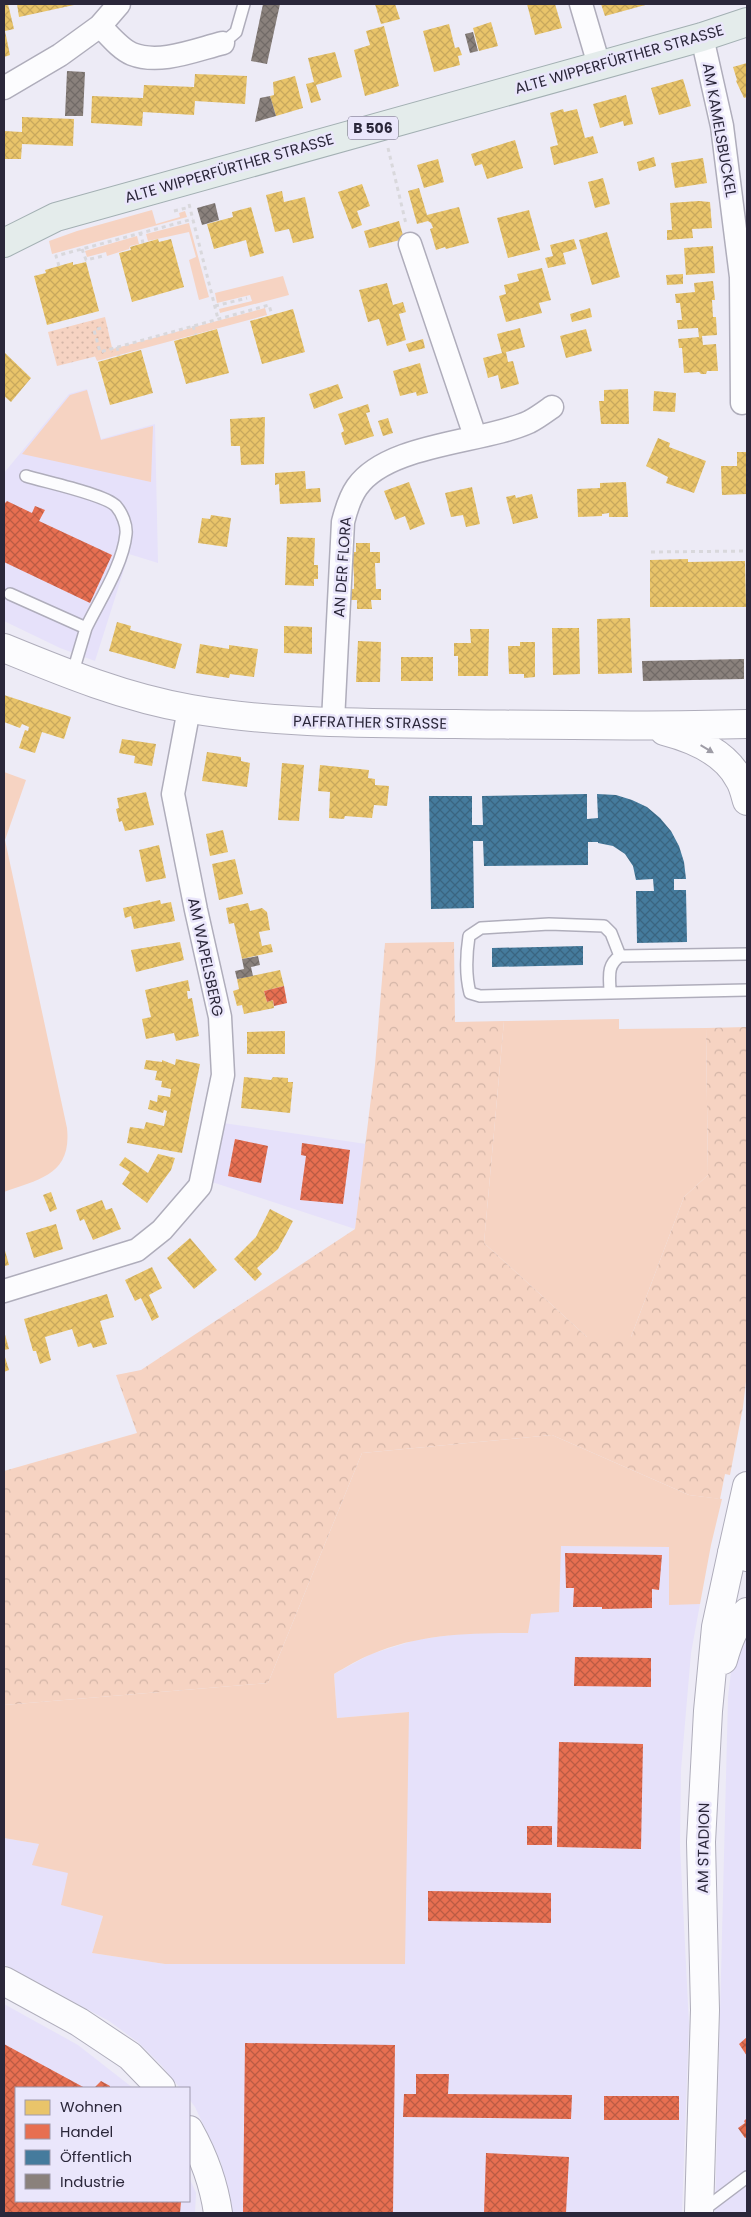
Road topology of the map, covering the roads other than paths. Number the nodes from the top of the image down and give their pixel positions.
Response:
1 (119, 4) edge
2 (244, 4) edge
3 (582, 4) edge
4 (747, 22) edge
5 (100, 26) junction
6 (702, 37) junction
7 (223, 43) joint
8 (599, 65) junction
9 (4, 88) edge
10 (4, 243) edge
11 (410, 244) road end
12 (742, 403) dead end
13 (552, 407) dead end
14 (475, 436) junction
15 (26, 476) dead end
16 (10, 594) dead end
17 (86, 628) junction
18 (4, 648) edge
19 (72, 675) junction
20 (190, 709) junction
21 (333, 721) junction
22 (747, 724) edge
23 (645, 726) junction
24 (747, 801) edge
25 (747, 954) edge
26 (620, 956) junction
27 (747, 990) edge
28 (610, 993) junction
29 (4, 1292) edge
30 (747, 1486) edge
31 (740, 1555) edge
32 (747, 1612) edge
33 (708, 1711) junction
34 (4, 1982) edge
35 (160, 2087) edge
36 (190, 2132) edge
37 (747, 2177) edge
38 (218, 2213) edge
39 (698, 2213) edge

1 - 5 street
2 - 7 lane
3 - 8 street
4 - 6 main road, ALTE WIPPERFÜRTHER STRASSE / B 506
5 - 7 street
5 - 9 street
6 - 8 main road, ALTE WIPPERFÜRTHER STRASSE / B 506
6 - 12 street, AM KAMELSBUCKEL
8 - 10 main road, ALTE WIPPERFÜRTHER STRASSE / B 506
11 - 14 street
13 - 14 street, AN DER FLORA
14 - 21 street, AN DER FLORA
15 - 17 lane
16 - 17 lane
17 - 19 lane
18 - 19 street, PAFFRATHER STRASSE
19 - 20 street, PAFFRATHER STRASSE
20 - 21 street, PAFFRATHER STRASSE
20 - 29 street, AM WAPELSBERG
21 - 23 street, PAFFRATHER STRASSE
22 - 23 street, PAFFRATHER STRASSE
23 -> 24 street
25 - 26 lane
26 - 28 lane
26 - 28 lane
27 - 28 lane
30 - 31 street, AM STADION
31 - 33 street, AM STADION
32 - 33 street
33 - 39 street, AM STADION
34 - 35 street
36 - 38 street
37 - 39 lane

